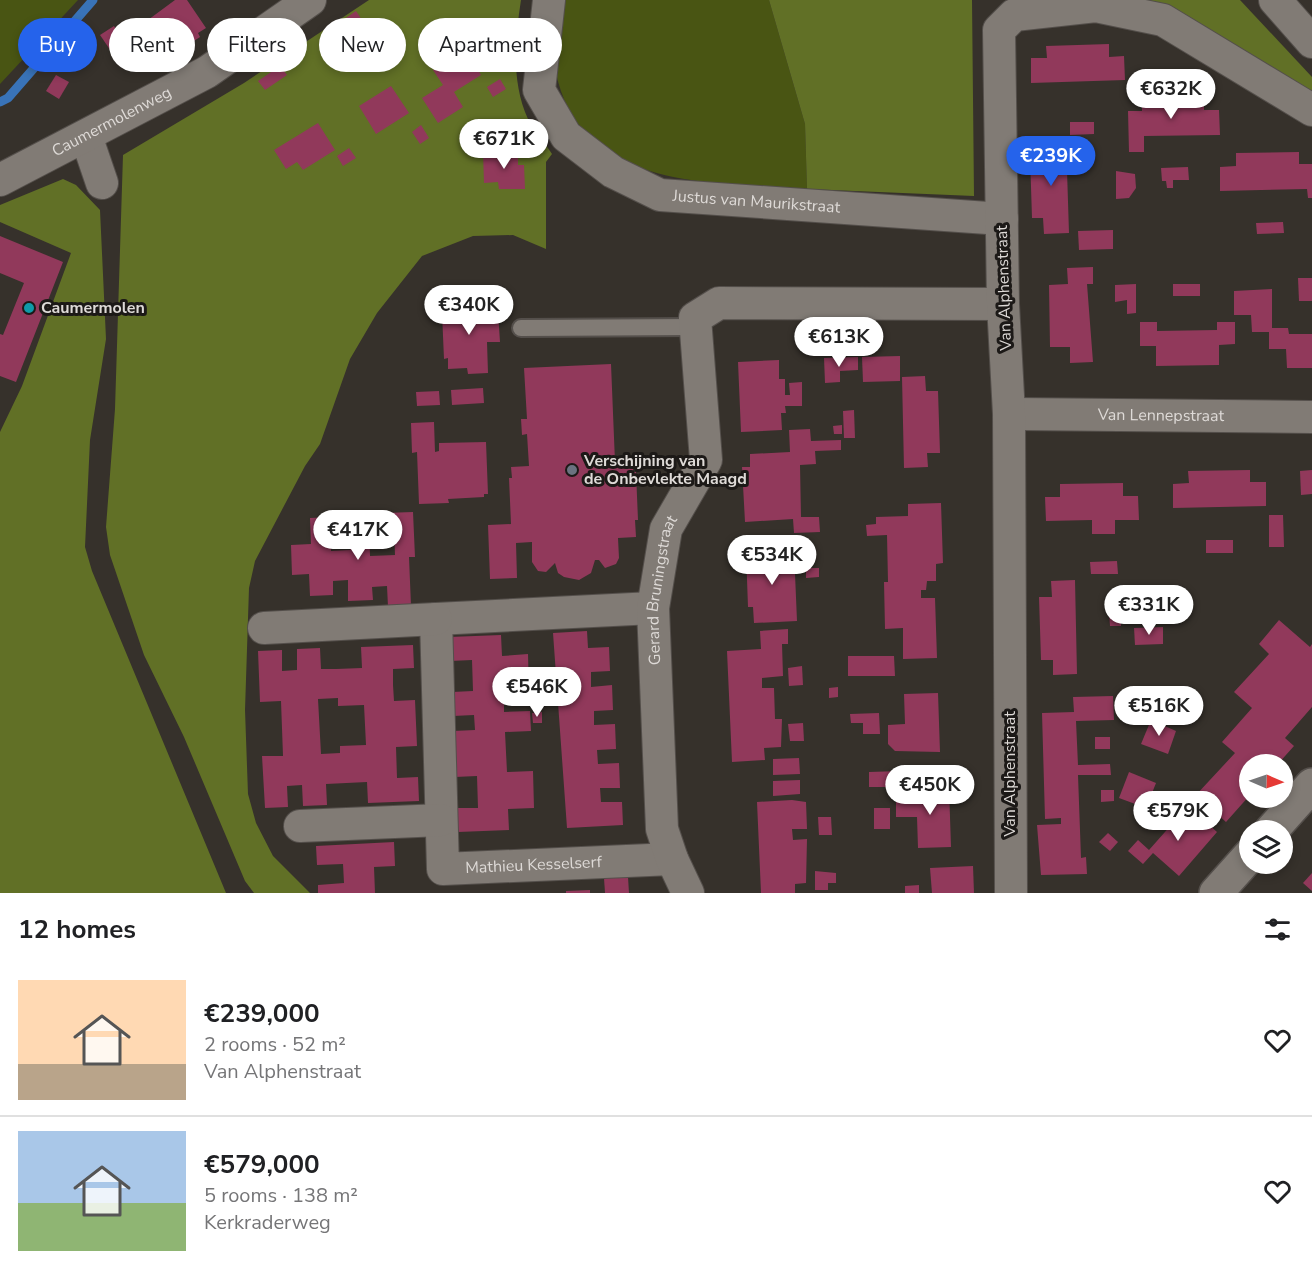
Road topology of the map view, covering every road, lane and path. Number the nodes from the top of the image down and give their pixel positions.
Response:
1 (310, 0) edge
2 (549, 0) edge
3 (1275, 0) edge
4 (1312, 42) edge
5 (1312, 110) edge
6 (86, 136) junction
7 (0, 180) edge
8 (102, 183) dead end
9 (1002, 219) junction
10 (1004, 304) junction
11 (695, 327) junction
12 (521, 328) dead end
13 (1009, 414) junction
14 (1312, 417) edge
15 (653, 608) junction
16 (436, 619) junction
17 (264, 628) dead end
18 (1312, 785) edge
19 (441, 820) junction
20 (1281, 820) edge
21 (300, 826) dead end
22 (672, 859) junction
23 (1239, 867) edge
24 (688, 893) edge
25 (1011, 893) edge
26 (1216, 893) edge

1 - 6 street, Caumermolenweg
2 - 9 street, Justus van Maurikstraat
3 - 4 street
5 - 9 street, Van Alphenstraat
6 - 7 street, Caumermolenweg
6 - 8 street
9 - 10 street, Van Alphenstraat
10 - 11 street
10 - 13 street, Van Alphenstraat
11 - 12 lane
11 - 15 street, Gerard Bruningstraat
13 - 14 street, Van Lennepstraat
13 - 25 street, Van Alphenstraat
15 - 16 street
15 - 22 street, Gerard Bruningstraat
16 - 17 street
16 - 19 street, Mathieu Kesselserf
18 - 20 street
19 - 21 street
19 - 22 street, Mathieu Kesselserf
22 - 24 street, Gerard Bruningstraat
23 - 26 street

